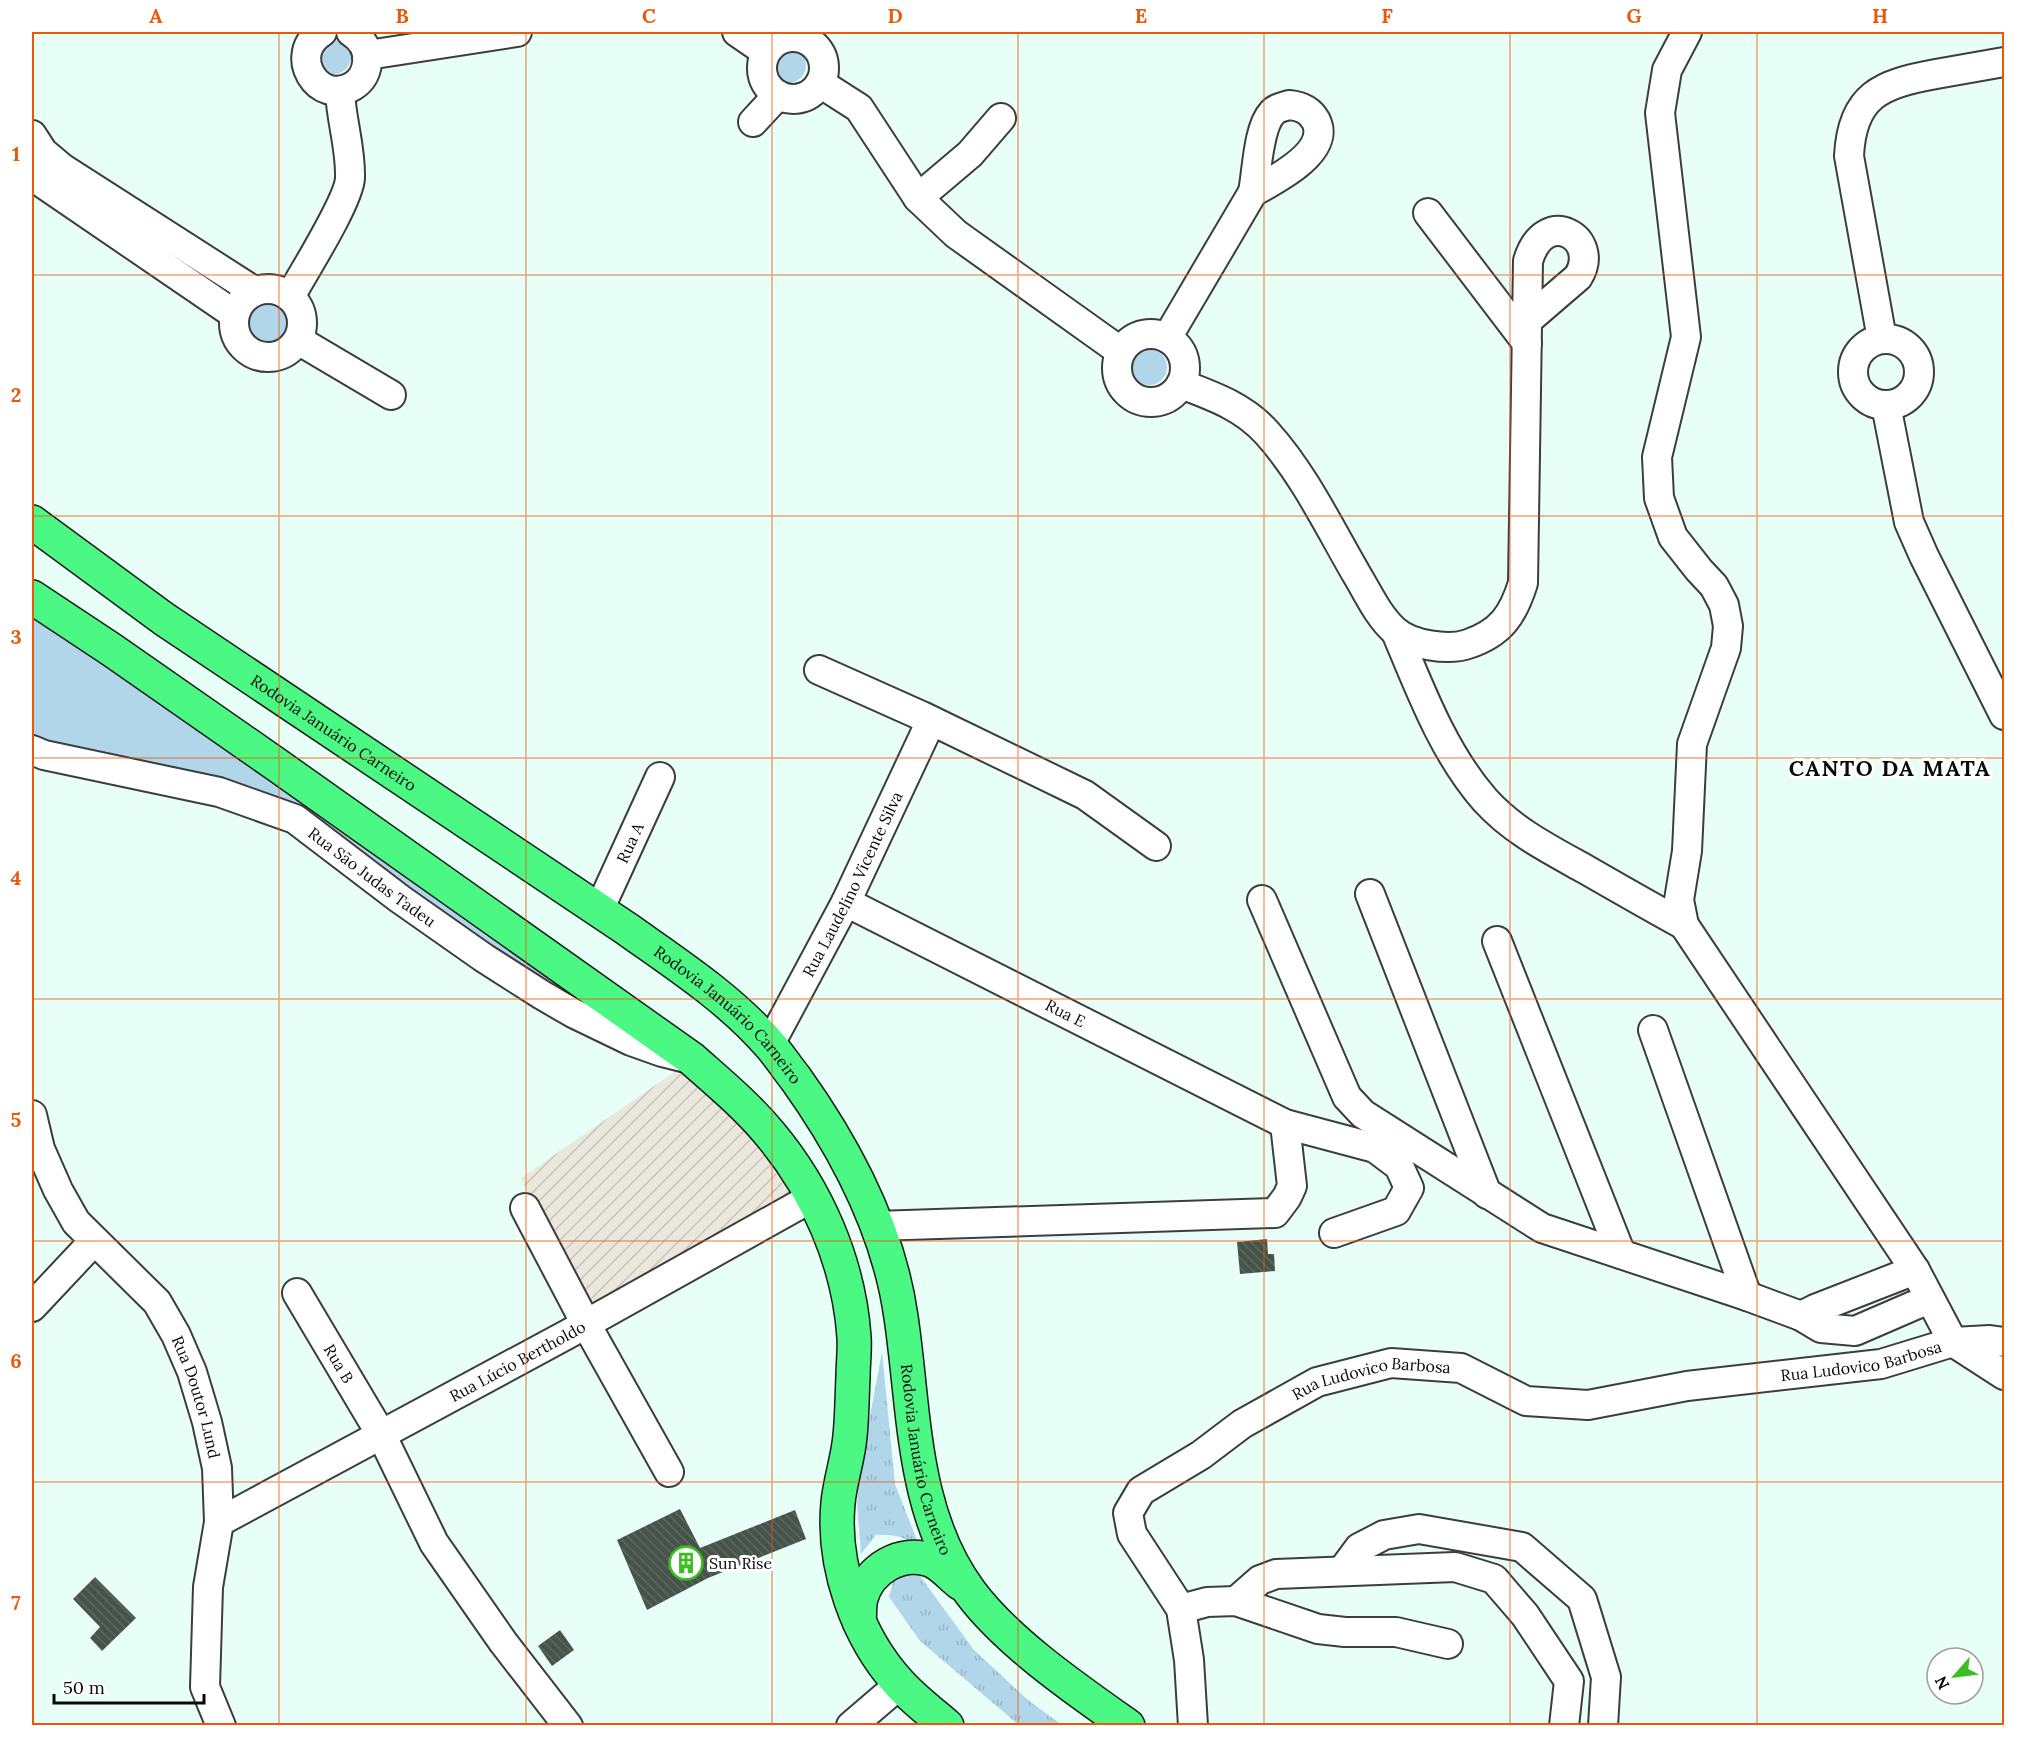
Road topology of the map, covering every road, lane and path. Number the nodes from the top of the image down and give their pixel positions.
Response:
1 (322, 32) edge
2 (351, 32) edge
3 (517, 32) edge
4 (737, 32) edge
5 (1687, 32) edge
6 (774, 41) edge
7 (368, 55) junction
8 (2004, 62) edge
9 (820, 83) junction
10 (340, 91) junction
11 (778, 95) junction
12 (1001, 118) dead end
13 (753, 122) dead end
14 (32, 135) edge
15 (32, 176) edge
16 (1253, 192) dead end
17 (918, 198) junction
18 (1428, 213) dead end
19 (254, 291) junction
20 (290, 297) junction
21 (234, 314) junction
22 (1167, 338) junction
23 (1882, 339) junction
24 (298, 340) junction
25 (1120, 351) junction
26 (1181, 384) junction
27 (391, 395) dead end
28 (1886, 405) junction
29 (32, 522) edge
30 (32, 597) edge
31 (1396, 632) junction
32 (819, 670) dead end
33 (2004, 715) edge
34 (932, 720) junction
35 (32, 750) edge
36 (660, 777) dead end
37 (1156, 846) dead end
38 (1370, 894) dead end
39 (1262, 900) dead end
40 (846, 902) junction
41 (598, 910) junction
42 (1684, 925) junction
43 (1497, 941) dead end
44 (1653, 1030) dead end
45 (770, 1044) junction
46 (692, 1059) junction
47 (32, 1118) edge
48 (1285, 1124) junction
49 (1487, 1194) junction
50 (813, 1197) junction
51 (525, 1208) dead end
52 (876, 1226) junction
53 (1334, 1233) dead end
54 (94, 1241) junction
55 (1621, 1254) junction
56 (1915, 1270) junction
57 (297, 1293) dead end
58 (1747, 1296) junction
59 (1929, 1299) junction
60 (32, 1307) edge
61 (1801, 1316) junction
62 (586, 1324) junction
63 (1953, 1342) junction
64 (2004, 1342) edge
65 (2004, 1375) edge
66 (382, 1436) junction
67 (669, 1472) dead end
68 (219, 1522) junction
69 (1342, 1571) junction
70 (970, 1592) junction
71 (1236, 1601) junction
72 (1181, 1609) junction
73 (860, 1622) junction
74 (1448, 1644) dead end
75 (900, 1684) junction
76 (210, 1719) edge
77 (568, 1725) edge
78 (851, 1725) edge
79 (947, 1725) edge
80 (1128, 1725) edge
81 (1192, 1725) edge
82 (1564, 1725) edge
83 (1603, 1725) edge

1 - 10 street
2 - 7 street
3 - 7 street
4 - 6 street
5 - 42 street
6 - 9 street
6 - 11 street
7 - 10 street
8 - 23 street
9 - 11 street
9 - 17 street
10 - 20 street
11 - 13 street
12 - 17 street
14 - 19 street
15 - 21 street
16 - 22 street
17 - 25 street
18 - 31 street
19 - 20 street
19 - 21 street
20 - 24 street
21 - 24 street
22 - 25 street
22 - 26 street
23 - 28 street
23 - 28 street
24 - 27 street
25 - 26 street
26 - 31 street
28 - 33 street
29 - 41 highway, Rodovia Januário Carneiro
30 - 46 highway
31 - 42 street
32 - 34 street
34 - 37 street
34 - 40 street, Rua Laudelino Vicente Silva
35 - 46 street, Rua São Judas Tadeu
36 - 41 street, Rua A
38 - 49 street
39 - 49 street
40 - 45 street, Rua Laudelino Vicente Silva
40 - 48 street, Rua E
41 - 45 highway, Rodovia Januário Carneiro
42 - 56 street
43 - 55 street
44 - 58 street
45 - 52 highway, Rodovia Januário Carneiro
46 - 50 highway
47 - 54 street, Rua Doutor Lund
48 - 52 street
48 - 53 street, Rua E
49 - 55 street
50 - 62 street, Rua Lúcio Bertholdo
50 - 73 highway
51 - 62 street
52 - 70 highway, Rodovia Januário Carneiro
54 - 60 street
54 - 68 street, Rua Doutor Lund
55 - 58 street
56 - 59 street
56 - 61 street
57 - 66 street, Rua B
58 - 61 street
59 - 61 street
59 - 63 street
62 - 66 street, Rua Lúcio Bertholdo
62 - 67 street
63 - 64 street
63 - 65 street, Rua Ludovico Barbosa
63 - 72 street, Rua Ludovico Barbosa
66 - 68 street, Rua Lúcio Bertholdo
66 - 77 street, Rua B
68 - 76 street, Rua Doutor Lund
69 - 71 street
69 - 82 street
69 - 83 street
70 - 73 highway
70 - 80 highway, Rodovia Januário Carneiro
71 - 72 street
71 - 74 street
72 - 81 street, Rua Ludovico Barbosa
73 - 75 highway
75 - 78 street
75 - 79 highway

